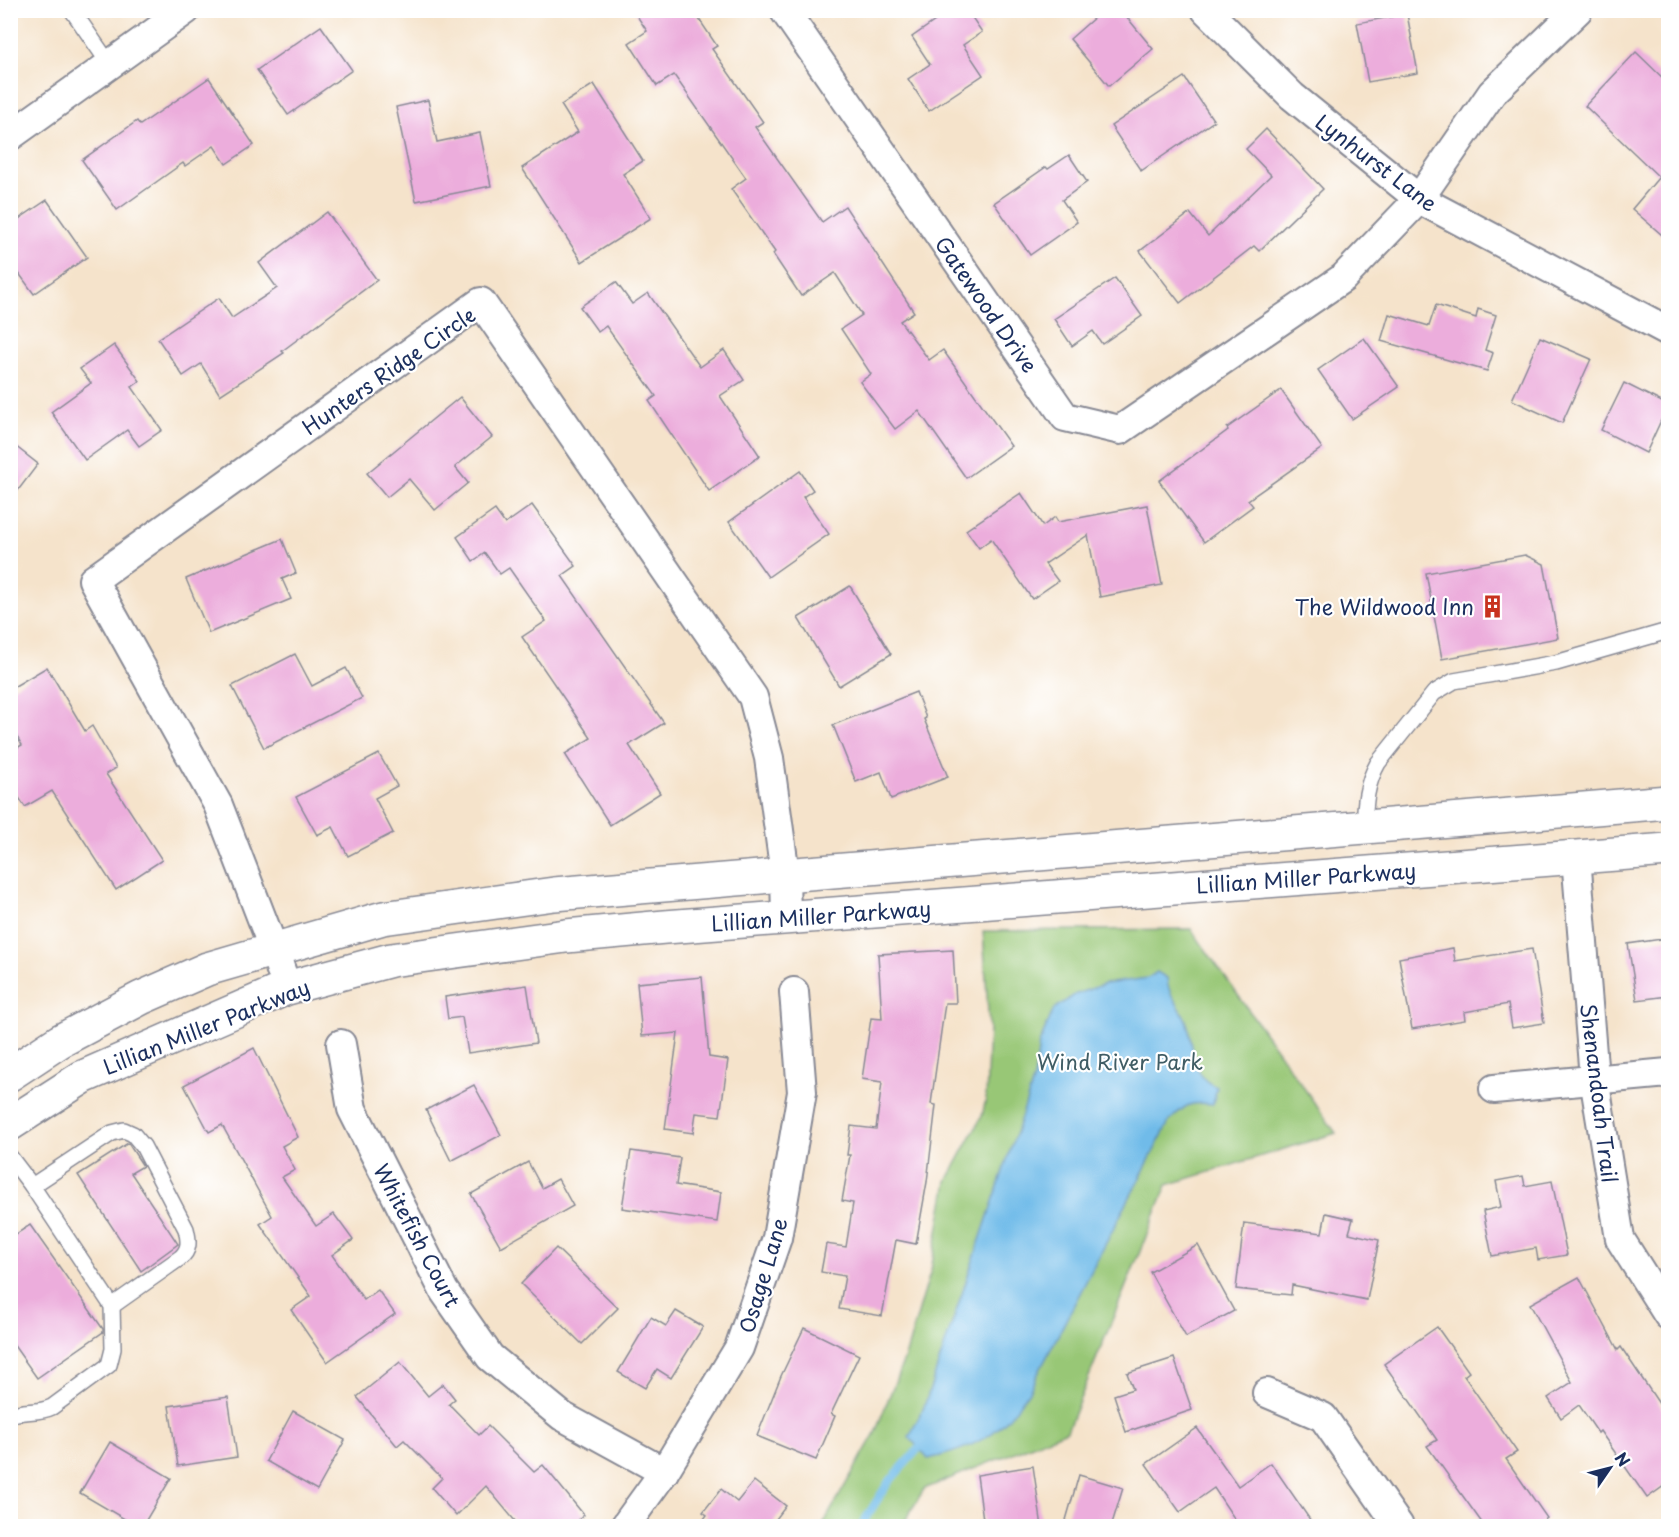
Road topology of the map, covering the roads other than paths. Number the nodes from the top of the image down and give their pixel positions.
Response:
1 (72, 10) edge
2 (186, 10) edge
3 (784, 10) edge
4 (1206, 10) edge
5 (1578, 10) edge
6 (110, 65) junction
7 (10, 136) edge
8 (1419, 199) junction
9 (1668, 331) edge
10 (1668, 631) edge
11 (1668, 802) edge
12 (1364, 827) junction
13 (1668, 850) edge
14 (1576, 857) junction
15 (785, 874) junction
16 (786, 917) junction
17 (274, 950) junction
18 (287, 988) junction
19 (794, 992) dead end
20 (341, 1044) dead end
21 (1668, 1073) edge
22 (10, 1074) edge
23 (1594, 1078) junction
24 (1494, 1089) dead end
25 (10, 1124) edge
26 (10, 1157) edge
27 (33, 1186) junction
28 (112, 1306) junction
29 (1668, 1315) edge
30 (1267, 1393) dead end
31 (10, 1415) edge
32 (664, 1472) junction
33 (625, 1527) edge
34 (1399, 1527) edge

1 - 6 lane
2 - 6 street
3 - 8 street, Gatewood Drive
4 - 8 street, Lynhurst Lane
5 - 8 street, Gatewood Drive
6 - 7 street
8 - 9 street, Lynhurst Lane
10 - 12 lane
11 - 12 main road, Lillian Miller Parkway
12 - 15 main road, Lillian Miller Parkway
13 - 14 main road, Lillian Miller Parkway
14 - 16 main road, Lillian Miller Parkway
14 - 23 street, Shenandoah Trail
15 - 16 street, Hunters Ridge Circle
15 - 17 main road, Lillian Miller Parkway
15 - 17 street, Hunters Ridge Circle
16 - 18 main road, Lillian Miller Parkway
17 - 18 street, Hunters Ridge Circle
17 - 22 main road, Lillian Miller Parkway
18 - 25 main road, Lillian Miller Parkway
19 - 32 street, Osage Lane
20 - 32 street, Whitefish Court
21 - 23 street
23 - 24 street
23 - 29 street, Shenandoah Trail
26 - 27 lane
27 - 28 lane
27 - 28 lane
28 - 31 lane
30 - 34 street
32 - 33 street, Osage Lane

